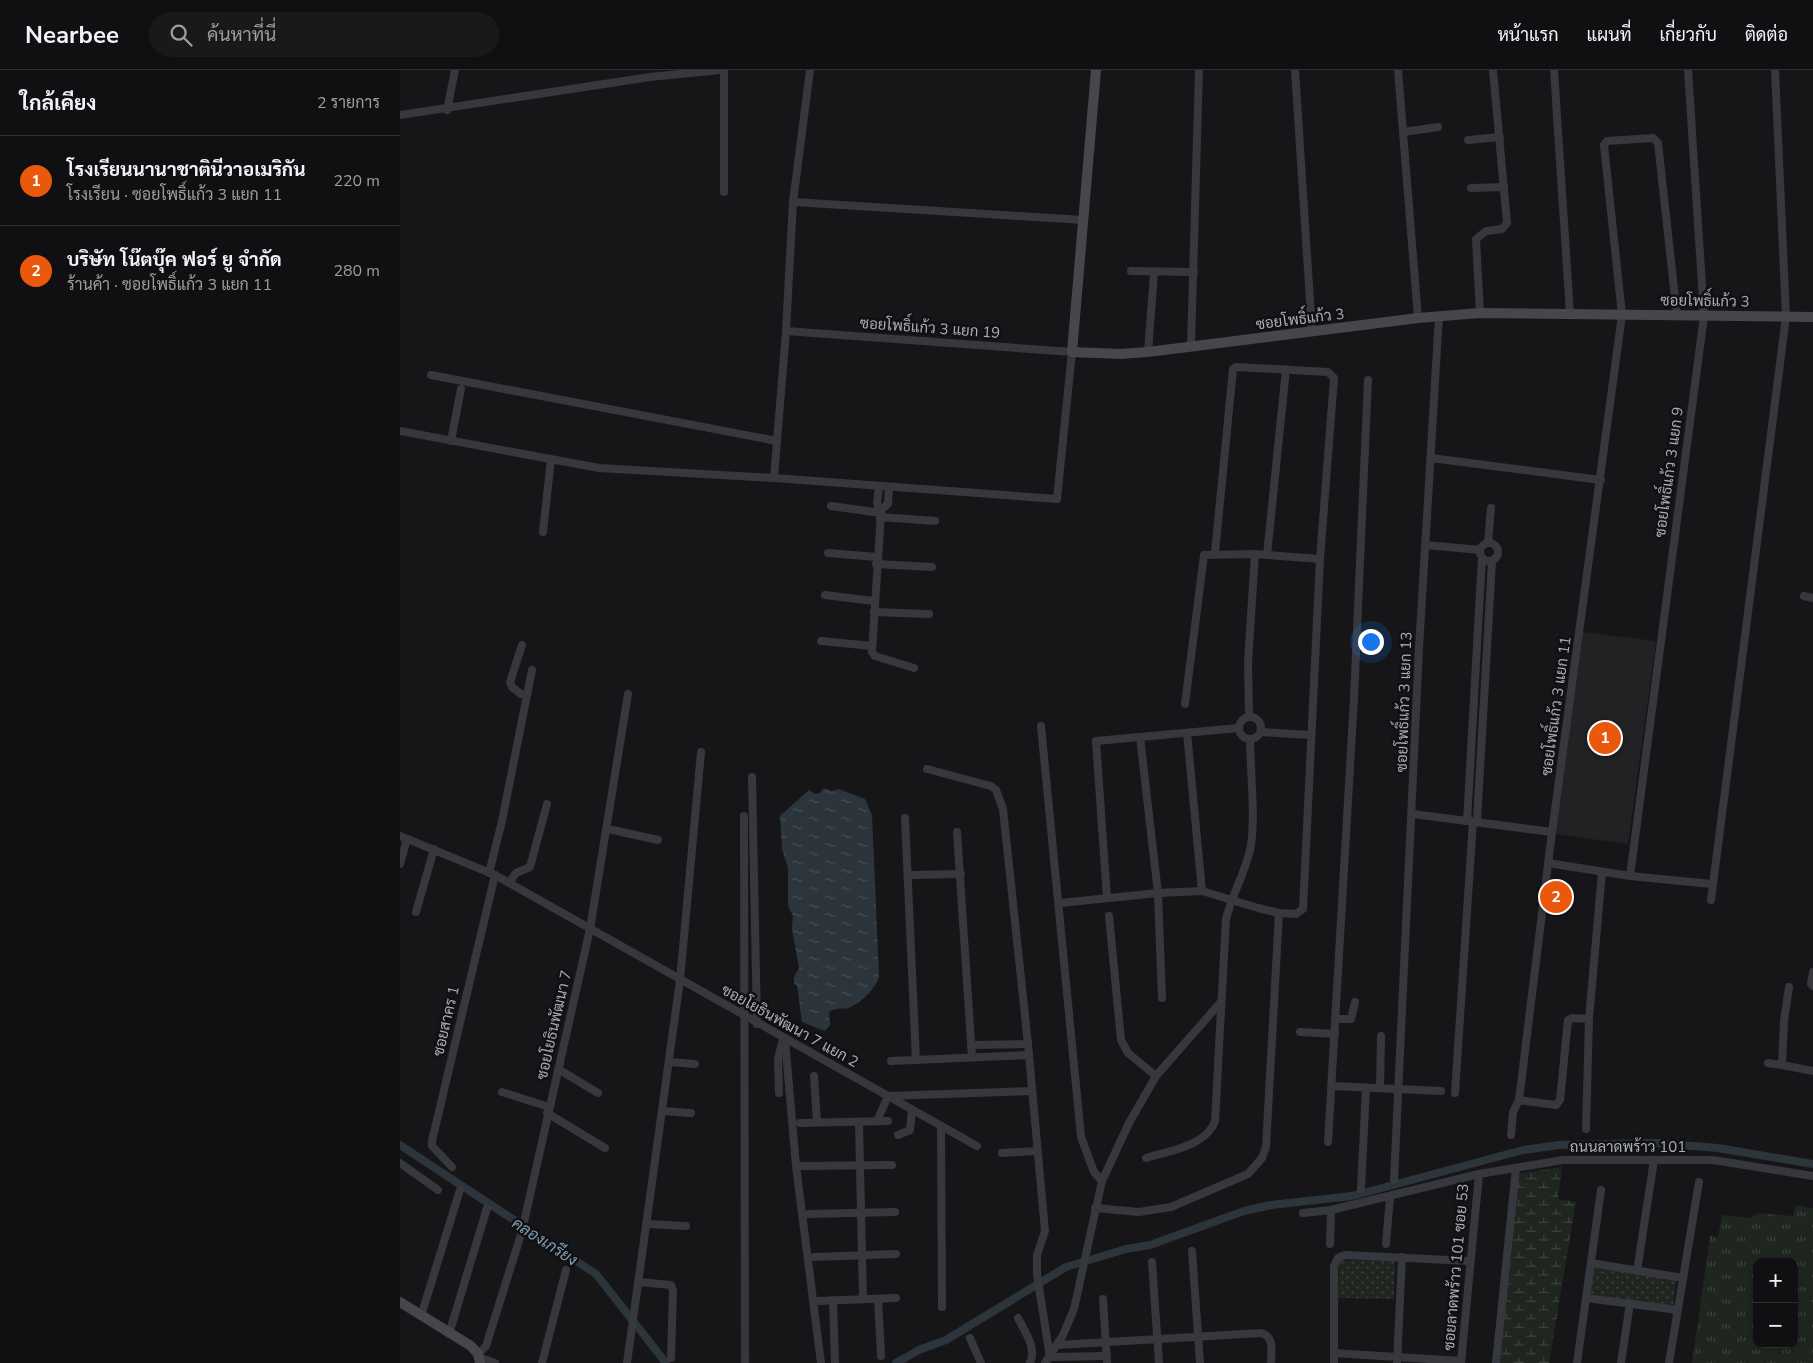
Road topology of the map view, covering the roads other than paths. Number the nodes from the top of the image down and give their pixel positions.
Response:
1 (455, 70) edge
2 (720, 70) edge
3 (724, 70) edge
4 (810, 70) edge
5 (1096, 70) edge
6 (1199, 70) edge
7 (1296, 70) edge
8 (1398, 70) edge
9 (1493, 70) edge
10 (1554, 70) edge
11 (1688, 70) edge
12 (1775, 70) edge
13 (447, 110) junction
14 (400, 115) edge
15 (1438, 127) dead end
16 (1403, 132) junction
17 (1500, 137) junction
18 (1468, 140) dead end
19 (1504, 187) junction
20 (1471, 188) dead end
21 (724, 192) dead end
22 (794, 202) junction
23 (1084, 220) junction
24 (1131, 271) dead end
25 (1194, 272) junction
26 (1154, 273) junction
27 (1480, 313) junction
28 (1570, 314) junction
29 (1622, 315) junction
30 (1439, 316) junction
31 (1677, 316) junction
32 (1704, 316) junction
33 (1786, 317) junction
34 (1813, 317) edge
35 (1418, 318) junction
36 (786, 331) junction
37 (1312, 332) junction
38 (1191, 346) junction
39 (1072, 352) junction
40 (1148, 352) junction
41 (1286, 369) junction
42 (432, 375) dead end
43 (1368, 380) dead end
44 (461, 389) dead end
45 (400, 431) edge
46 (451, 441) junction
47 (776, 441) junction
48 (1431, 458) junction
49 (551, 459) junction
50 (774, 478) junction
51 (1601, 480) junction
52 (879, 487) junction
53 (889, 488) junction
54 (831, 506) dead end
55 (1491, 508) dead end
56 (880, 513) junction
57 (935, 521) dead end
58 (544, 532) dead end
59 (1488, 543) junction
60 (1426, 545) junction
61 (828, 553) dead end
62 (1215, 553) junction
63 (1255, 554) junction
64 (1267, 554) junction
65 (1481, 554) junction
66 (1320, 559) junction
67 (876, 560) junction
68 (1492, 560) junction
69 (932, 567) dead end
70 (825, 595) dead end
71 (1804, 596) dead end
72 (1813, 598) edge
73 (874, 601) junction
74 (874, 612) junction
75 (929, 614) dead end
76 (1478, 640) junction
77 (1488, 640) junction
78 (822, 642) dead end
79 (522, 645) dead end
80 (872, 646) junction
81 (914, 668) dead end
82 (532, 670) dead end
83 (521, 694) dead end
84 (628, 694) dead end
85 (1185, 704) dead end
86 (1249, 716) junction
87 (1041, 726) dead end
88 (1239, 728) junction
89 (1261, 732) junction
90 (1187, 733) junction
91 (1311, 735) junction
92 (1140, 737) junction
93 (1250, 740) junction
94 (701, 752) dead end
95 (927, 769) dead end
96 (1470, 770) junction
97 (1480, 771) junction
98 (752, 777) dead end
99 (547, 804) dead end
100 (1468, 809) junction
101 (1478, 809) junction
102 (1413, 814) junction
103 (744, 816) dead end
104 (905, 818) dead end
105 (1473, 821) junction
106 (608, 829) junction
107 (957, 832) dead end
108 (1552, 832) junction
109 (403, 838) edge
110 (658, 840) dead end
111 (434, 849) junction
112 (1548, 863) junction
113 (400, 864) edge
114 (1602, 872) junction
115 (492, 874) junction
116 (960, 874) junction
117 (909, 875) junction
118 (1630, 876) junction
119 (509, 883) junction
120 (1712, 884) junction
121 (1202, 891) junction
122 (1158, 893) junction
123 (1107, 898) junction
124 (1231, 898) junction
125 (1711, 900) dead end
126 (1060, 903) junction
127 (416, 912) dead end
128 (1279, 913) junction
129 (1109, 916) dead end
130 (590, 929) junction
131 (1813, 972) edge
132 (680, 980) junction
133 (1813, 986) edge
134 (1789, 987) dead end
135 (1162, 998) dead end
136 (1221, 1002) junction
137 (1355, 1002) dead end
138 (746, 1018) junction
139 (1336, 1019) junction
140 (1589, 1019) junction
141 (756, 1024) junction
142 (1300, 1032) dead end
143 (1335, 1034) junction
144 (1381, 1036) dead end
145 (784, 1039) junction
146 (1028, 1044) junction
147 (972, 1045) junction
148 (1029, 1055) junction
149 (972, 1057) junction
150 (916, 1060) junction
151 (891, 1061) dead end
152 (669, 1062) junction
153 (1768, 1063) dead end
154 (694, 1064) dead end
155 (1782, 1065) junction
156 (558, 1069) junction
157 (1813, 1071) edge
158 (814, 1076) dead end
159 (1156, 1076) junction
160 (1332, 1086) junction
161 (1366, 1088) junction
162 (1380, 1088) junction
163 (1399, 1088) junction
164 (1032, 1091) junction
165 (1441, 1091) dead end
166 (502, 1092) dead end
167 (598, 1093) dead end
168 (779, 1093) dead end
169 (1455, 1093) dead end
170 (888, 1096) junction
171 (1519, 1100) junction
172 (548, 1110) junction
173 (912, 1110) junction
174 (663, 1111) junction
175 (691, 1113) dead end
176 (877, 1121) junction
177 (888, 1121) dead end
178 (817, 1122) junction
179 (859, 1122) junction
180 (800, 1124) dead end
181 (941, 1127) junction
182 (1586, 1129) dead end
183 (898, 1135) dead end
184 (1510, 1135) dead end
185 (1328, 1142) dead end
186 (977, 1146) dead end
187 (605, 1148) dead end
188 (1037, 1151) junction
189 (1002, 1153) dead end
190 (1146, 1158) dead end
191 (1654, 1160) junction
192 (400, 1163) edge
193 (892, 1165) dead end
194 (802, 1166) dead end
195 (859, 1166) junction
196 (452, 1167) dead end
197 (1516, 1168) junction
198 (1479, 1174) junction
199 (1813, 1176) edge
200 (1394, 1180) dead end
201 (1102, 1181) junction
202 (1698, 1182) dead end
203 (1361, 1188) dead end
204 (438, 1190) dead end
205 (460, 1190) dead end
206 (1600, 1190) dead end
207 (1390, 1197) junction
208 (487, 1208) dead end
209 (1095, 1208) junction
210 (1331, 1210) junction
211 (896, 1212) dead end
212 (1303, 1212) dead end
213 (809, 1214) dead end
214 (860, 1214) junction
215 (647, 1224) junction
216 (686, 1226) dead end
217 (1330, 1244) dead end
218 (1386, 1244) dead end
219 (1192, 1251) dead end
220 (896, 1254) dead end
221 (862, 1255) junction
222 (814, 1257) dead end
223 (1402, 1257) junction
224 (1469, 1261) junction
225 (1152, 1262) dead end
226 (1591, 1264) junction
227 (566, 1270) dead end
228 (1637, 1270) junction
229 (1683, 1278) junction
230 (639, 1282) junction
231 (878, 1298) junction
232 (896, 1298) dead end
233 (1586, 1298) junction
234 (863, 1299) junction
235 (1103, 1299) dead end
236 (833, 1300) junction
237 (818, 1301) dead end
238 (400, 1302) edge
239 (1630, 1303) junction
240 (942, 1307) dead end
241 (1678, 1310) junction
242 (421, 1316) junction
243 (1018, 1318) dead end
244 (450, 1334) junction
245 (1198, 1336) junction
246 (970, 1338) dead end
247 (1157, 1340) junction
248 (1106, 1342) junction
249 (1058, 1345) junction
250 (1334, 1354) junction
251 (881, 1356) dead end
252 (479, 1358) edge
253 (671, 1358) dead end
254 (1107, 1359) edge
255 (1053, 1360) edge
256 (1397, 1360) edge
257 (1461, 1362) edge
258 (495, 1363) edge
259 (542, 1363) edge
260 (627, 1363) edge
261 (745, 1363) edge
262 (821, 1363) edge
263 (835, 1363) edge
264 (981, 1363) edge
265 (1030, 1363) edge
266 (1159, 1363) edge
267 (1200, 1363) edge
268 (1271, 1363) edge
269 (1334, 1363) edge
270 (1496, 1363) edge
271 (1577, 1363) edge
272 (1620, 1363) edge
273 (1670, 1363) edge

1 - 13 street
2 - 13 street
3 - 21 street
4 - 22 street
5 - 23 street
6 - 25 street
7 - 37 street
8 - 16 street
9 - 17 street
10 - 28 street
11 - 32 street, ซอยโพธิ์แก้ว 3 แยก 9
12 - 33 street
13 - 14 street
15 - 16 street
16 - 35 street
17 - 18 street
17 - 19 street
19 - 20 street
19 - 27 street
22 - 23 street
22 - 36 street
23 - 39 street
24 - 26 street
25 - 26 street
25 - 38 street
26 - 40 street
27 - 28 street, ซอยโพธิ์แก้ว 3
27 - 30 street, ซอยโพธิ์แก้ว 3
28 - 29 street, ซอยโพธิ์แก้ว 3
29 - 31 street, ซอยโพธิ์แก้ว 3
29 - 31 street, ซอยโพธิ์แก้ว 3 แยก 11
29 - 51 street, ซอยโพธิ์แก้ว 3 แยก 11
30 - 35 street, ซอยโพธิ์แก้ว 3
30 - 48 street, ซอยโพธิ์แก้ว 3 แยก 13
31 - 32 street, ซอยโพธิ์แก้ว 3
32 - 33 street, ซอยโพธิ์แก้ว 3
32 - 118 street, ซอยโพธิ์แก้ว 3 แยก 9
33 - 34 street, ซอยโพธิ์แก้ว 3
33 - 120 street
35 - 37 street, ซอยโพธิ์แก้ว 3
36 - 39 street, ซอยโพธิ์แก้ว 3 แยก 19
36 - 47 street
37 - 38 street, ซอยโพธิ์แก้ว 3
38 - 40 street, ซอยโพธิ์แก้ว 3
39 - 40 street, ซอยโพธิ์แก้ว 3
39 - 53 street
41 - 62 street
41 - 64 street
41 - 66 street
42 - 47 street
43 - 139 street
44 - 46 street
45 - 46 street
46 - 49 street
47 - 50 street
48 - 51 street
48 - 60 street, ซอยโพธิ์แก้ว 3 แยก 13
49 - 50 street
49 - 58 street
50 - 52 street
51 - 108 street, ซอยโพธิ์แก้ว 3 แยก 11
52 - 53 street
52 - 56 street
53 - 56 street
54 - 56 street
55 - 59 street
56 - 57 street
56 - 67 street
59 - 65 street
59 - 68 street
60 - 65 street
60 - 102 street, ซอยโพธิ์แก้ว 3 แยก 13
61 - 67 street
62 - 63 street
62 - 85 street
63 - 64 street
63 - 86 street
64 - 66 street
65 - 68 street
65 - 76 street
66 - 91 street
67 - 69 street
67 - 73 street
68 - 77 street
70 - 73 street
71 - 72 street
73 - 74 street
74 - 75 street
74 - 80 street
76 - 77 street
76 - 96 street
77 - 97 street
78 - 80 street
79 - 83 street
80 - 81 street
82 - 115 street
84 - 106 street, ซอยโยธินพัฒนา 7
86 - 88 street
86 - 89 street
87 - 126 street
88 - 90 street
88 - 93 street
89 - 91 street
89 - 93 street
90 - 92 street
90 - 121 street
91 - 128 street
92 - 122 street
92 - 123 street
93 - 124 street
94 - 132 street
95 - 146 street
96 - 97 street
96 - 100 street
97 - 101 street
98 - 141 street
99 - 119 street
100 - 101 street
100 - 105 street
101 - 105 street
102 - 105 street
102 - 163 street, ซอยโพธิ์แก้ว 3 แยก 13
103 - 138 street
104 - 117 street
105 - 108 street
105 - 169 street
106 - 110 street
106 - 130 street, ซอยโยธินพัฒนา 7
107 - 116 street
108 - 112 street, ซอยโพธิ์แก้ว 3 แยก 11
109 - 111 street, ซอยโยธินพัฒนา 7 แยก 2
109 - 113 street
111 - 115 street, ซอยโยธินพัฒนา 7 แยก 2
111 - 127 street
112 - 114 street
112 - 171 street, ซอยโพธิ์แก้ว 3 แยก 11
114 - 118 street
114 - 140 street
115 - 119 street, ซอยโยธินพัฒนา 7 แยก 2
115 - 196 street, ซอยสาคร 1
116 - 117 street
116 - 147 street
117 - 150 street
118 - 120 street
119 - 130 street, ซอยโยธินพัฒนา 7 แยก 2
120 - 125 street
121 - 122 street
121 - 124 street
122 - 123 street
122 - 135 street
123 - 126 street
124 - 128 street
124 - 136 street
126 - 201 street
128 - 209 street
129 - 159 street
130 - 132 street, ซอยโยธินพัฒนา 7 แยก 2
130 - 156 street, ซอยโยธินพัฒนา 7
131 - 133 street
132 - 138 street, ซอยโยธินพัฒนา 7 แยก 2
132 - 152 street
134 - 155 street
136 - 159 street
136 - 190 street
137 - 139 street
138 - 141 street, ซอยโยธินพัฒนา 7 แยก 2
138 - 261 street
139 - 143 street
140 - 171 street
140 - 182 street
141 - 145 street, ซอยโยธินพัฒนา 7 แยก 2
142 - 143 street
143 - 160 street
144 - 162 street
145 - 168 street
145 - 170 street, ซอยโยธินพัฒนา 7 แยก 2
145 - 262 street
146 - 147 street
146 - 148 street
147 - 149 street
148 - 149 street
148 - 164 street
149 - 150 street
150 - 151 street
152 - 154 street
152 - 174 street
153 - 155 street
155 - 157 street
156 - 167 street
156 - 172 street, ซอยโยธินพัฒนา 7
158 - 178 street
159 - 201 street
160 - 161 street
160 - 185 street
161 - 162 street
161 - 203 street
162 - 163 street
163 - 165 street
163 - 200 street, ซอยโพธิ์แก้ว 3 แยก 13
164 - 170 street
164 - 188 street
166 - 172 street
170 - 173 street, ซอยโยธินพัฒนา 7 แยก 2
170 - 176 street
171 - 184 street, ซอยโพธิ์แก้ว 3 แยก 11
172 - 187 street
172 - 252 street, ซอยโยธินพัฒนา 7
173 - 181 street, ซอยโยธินพัฒนา 7 แยก 2
173 - 183 street
174 - 175 street
174 - 215 street
176 - 177 street
176 - 179 street
178 - 179 street
178 - 180 street
179 - 195 street
181 - 186 street, ซอยโยธินพัฒนา 7 แยก 2
181 - 240 street
188 - 189 street
188 - 255 street
191 - 197 street, ถนนลาดพร้าว 101
191 - 199 street, ถนนลาดพร้าว 101
191 - 228 street
192 - 204 street
193 - 195 street
194 - 195 street
195 - 214 street
197 - 198 street, ถนนลาดพร้าว 101
197 - 270 street
198 - 207 street, ถนนลาดพร้าว 101
198 - 224 street, ซอยลาดพร้าว 101 ซอย 53
201 - 209 street
202 - 229 street
205 - 242 street
206 - 226 street
207 - 210 street, ถนนลาดพร้าว 101
207 - 218 street
208 - 244 street
209 - 249 street
210 - 212 street, ถนนลาดพร้าว 101
210 - 217 street
211 - 214 street
213 - 214 street
214 - 221 street
215 - 216 street
215 - 230 street
219 - 245 street
220 - 221 street
221 - 222 street
221 - 234 street
223 - 224 street
223 - 250 street
223 - 256 street
224 - 257 street, ซอยลาดพร้าว 101 ซอย 53
225 - 247 street
226 - 228 street
226 - 233 street
227 - 259 street
228 - 229 street
229 - 241 street
230 - 253 street
230 - 260 street
231 - 232 street
231 - 234 street
231 - 251 street
233 - 239 street
233 - 271 street
234 - 236 street
235 - 248 street
236 - 237 street
236 - 263 street
238 - 242 street
239 - 241 street
239 - 272 street
241 - 273 street
242 - 244 street
243 - 265 street
244 - 252 street
245 - 247 street
245 - 267 street
245 - 268 street
246 - 264 street
247 - 248 street
247 - 266 street
248 - 249 street
248 - 254 street
249 - 255 street
250 - 256 street
250 - 269 street
252 - 258 street
254 - 255 street
256 - 257 street

